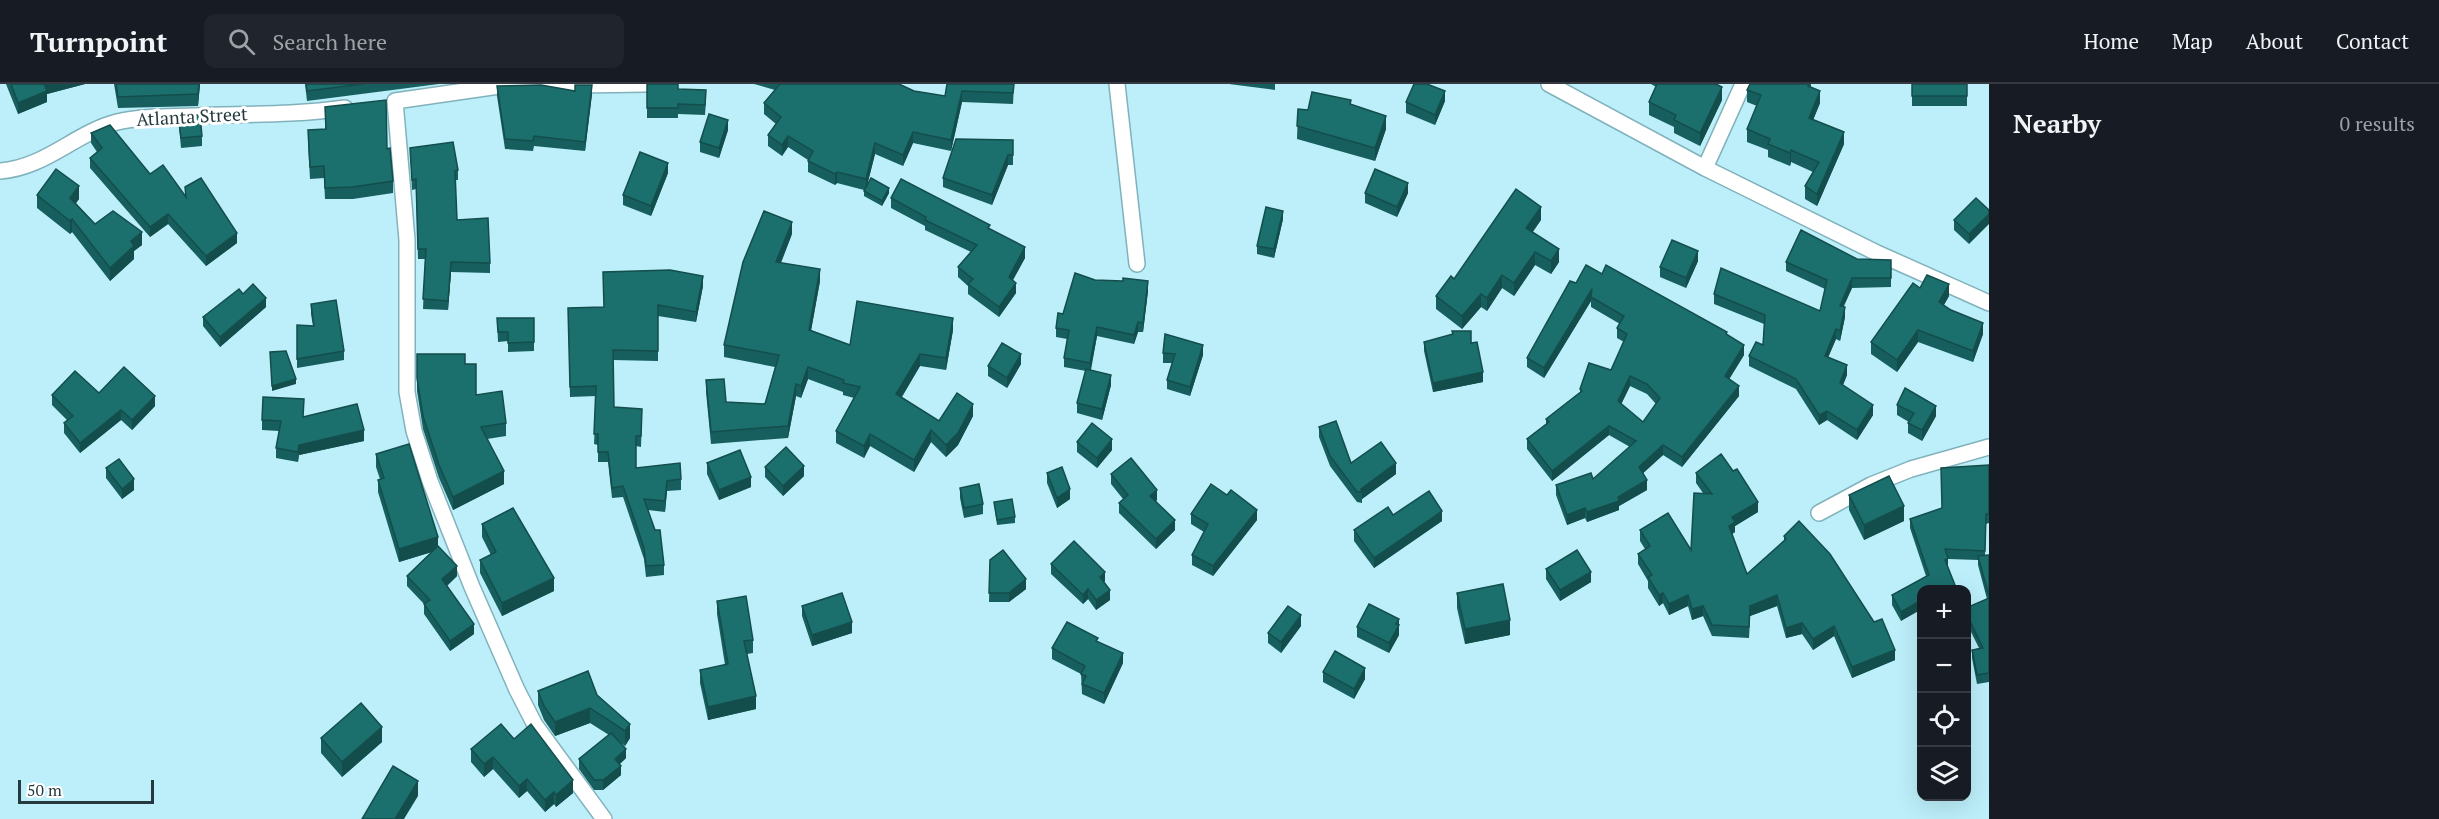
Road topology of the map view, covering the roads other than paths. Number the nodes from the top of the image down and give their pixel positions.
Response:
1 (646, 84) edge
2 (1117, 84) edge
3 (1549, 84) edge
4 (1743, 84) edge
5 (360, 106) edge
6 (1705, 168) junction
7 (0, 171) edge
8 (1137, 264) dead end
9 (1989, 303) edge
10 (1989, 447) edge
11 (1819, 513) dead end
12 (604, 819) edge

1 - 12 street
2 - 8 street
3 - 6 street
4 - 6 street
5 - 7 street, Atlanta Street
6 - 9 street
10 - 11 street

